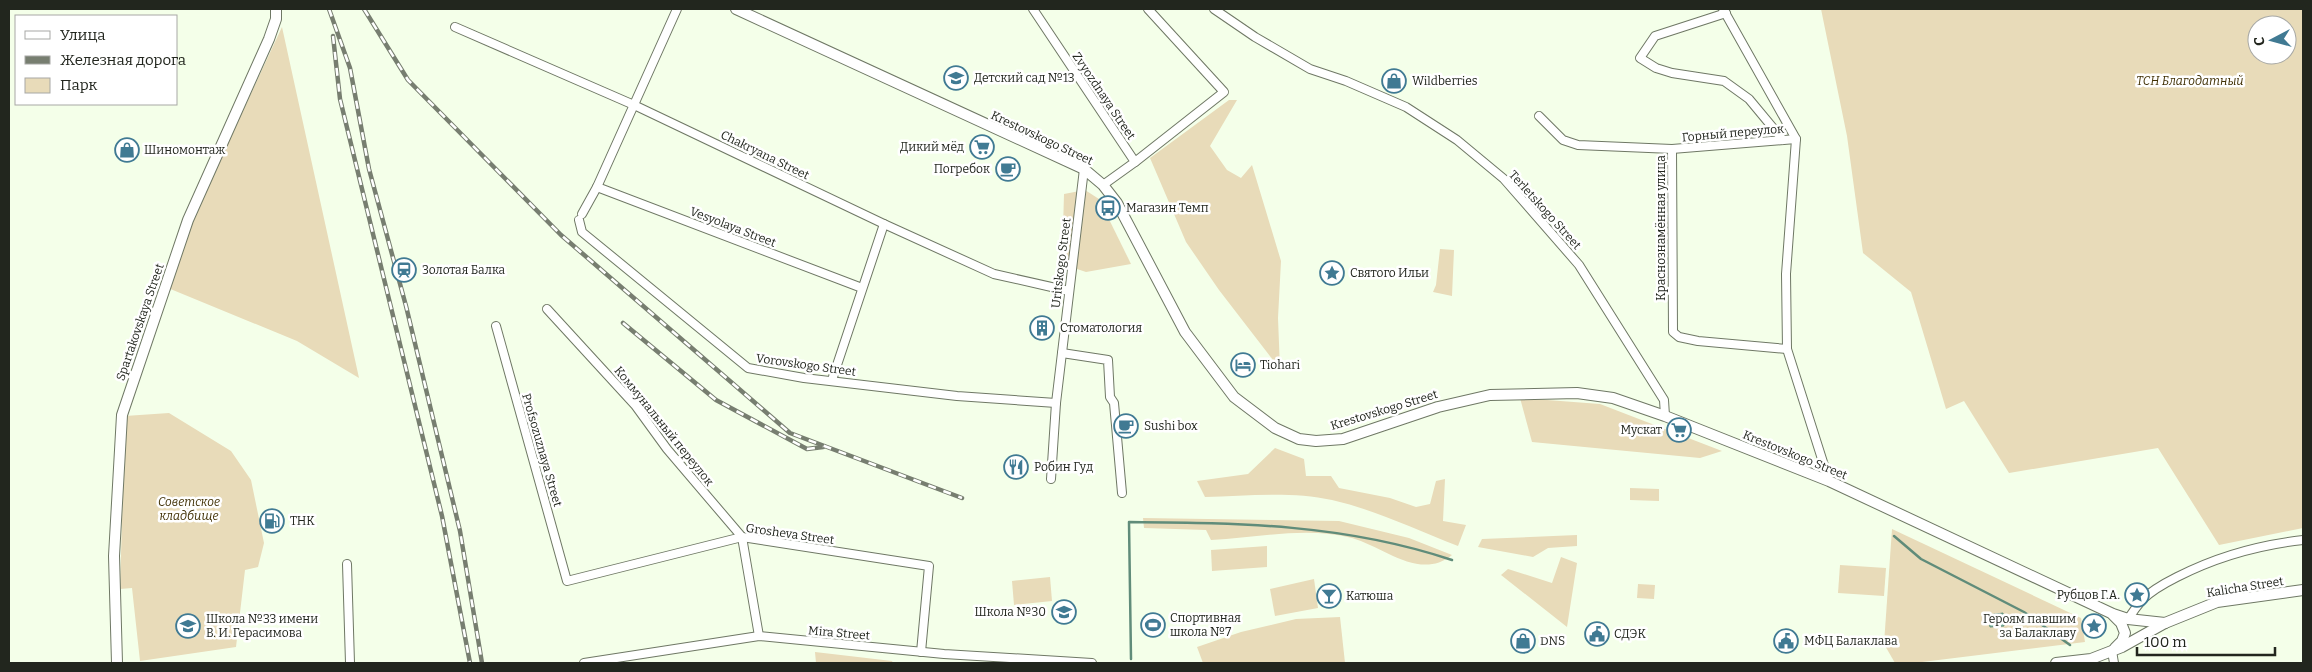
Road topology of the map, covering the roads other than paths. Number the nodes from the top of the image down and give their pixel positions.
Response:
1 (276, 9) edge
2 (677, 9) edge
3 (736, 9) edge
4 (1033, 9) edge
5 (1148, 9) edge
6 (1214, 9) edge
7 (1725, 11) edge
8 (455, 27) dead end
9 (634, 105) junction
10 (1539, 116) dead end
11 (1796, 139) junction
12 (1783, 140) junction
13 (1672, 149) junction
14 (1135, 162) junction
15 (1084, 169) junction
16 (1103, 185) junction
17 (597, 187) junction
18 (884, 224) junction
19 (862, 288) junction
20 (1069, 292) junction
21 (547, 310) dead end
22 (496, 326) dead end
23 (1787, 349) junction
24 (1062, 353) junction
25 (832, 380) junction
26 (1056, 403) junction
27 (1665, 416) junction
28 (1051, 480) dead end
29 (1829, 481) junction
30 (1122, 493) dead end
31 (742, 537) junction
32 (2303, 540) edge
33 (347, 564) dead end
34 (567, 581) joint
35 (2303, 590) edge
36 (2112, 614) junction
37 (2128, 619) junction
38 (2165, 623) junction
39 (759, 636) junction
40 (2112, 651) junction
41 (921, 652) junction
42 (944, 654) junction
43 (117, 663) edge
44 (350, 663) edge
45 (584, 663) edge
46 (944, 663) edge
47 (1092, 663) edge
48 (2056, 663) edge
49 (2114, 663) edge

1 - 43 main road, Spartakovskaya Street
2 - 9 street
3 - 15 main road, Krestovskogo Street
4 - 14 street, Zvyozdnaya Street
5 - 14 street
6 - 27 street, Terletskogo Street
7 - 11 street
7 - 12 street
8 - 9 street, Chakryana Street
9 - 17 street
9 - 18 street, Chakryana Street
10 - 13 street, Краснознамённая улица
11 - 12 street, Горный переулок
11 - 23 street
12 - 13 street, Горный переулок
13 - 23 street, Краснознамённая улица
14 - 16 street
15 - 16 main road, Krestovskogo Street
15 - 20 street, Uritskogo Street
16 - 27 main road, Krestovskogo Street
17 - 19 street, Vesyolaya Street
17 - 25 street, Vorovskogo Street
18 - 19 street
18 - 20 street, Chakryana Street
19 - 25 street
20 - 24 street, Uritskogo Street
21 - 31 street, Коммунальный переулок
22 - 34 street, Profsozuznaya Street
23 - 29 street
24 - 26 street, Uritskogo Street
24 - 30 street
25 - 26 street, Vorovskogo Street
26 - 28 street, Uritskogo Street
27 - 29 main road, Krestovskogo Street
29 - 36 main road, Krestovskogo Street
31 - 34 street, Grosheva Street
31 - 39 street
31 - 41 street, Grosheva Street
32 - 37 street
33 - 44 street
35 - 38 main road, Kalicha Street
36 - 37 main road, Krestovskogo Street
36 - 40 main road
37 - 38 main road, Krestovskogo Street
38 - 40 main road, Kalicha Street
39 - 41 street, Mira Street
39 - 45 street, Mira Street
40 - 48 main road, Kalicha Street
40 - 49 street
41 - 42 street, Mira Street
42 - 46 street
42 - 47 street, Mira Street

